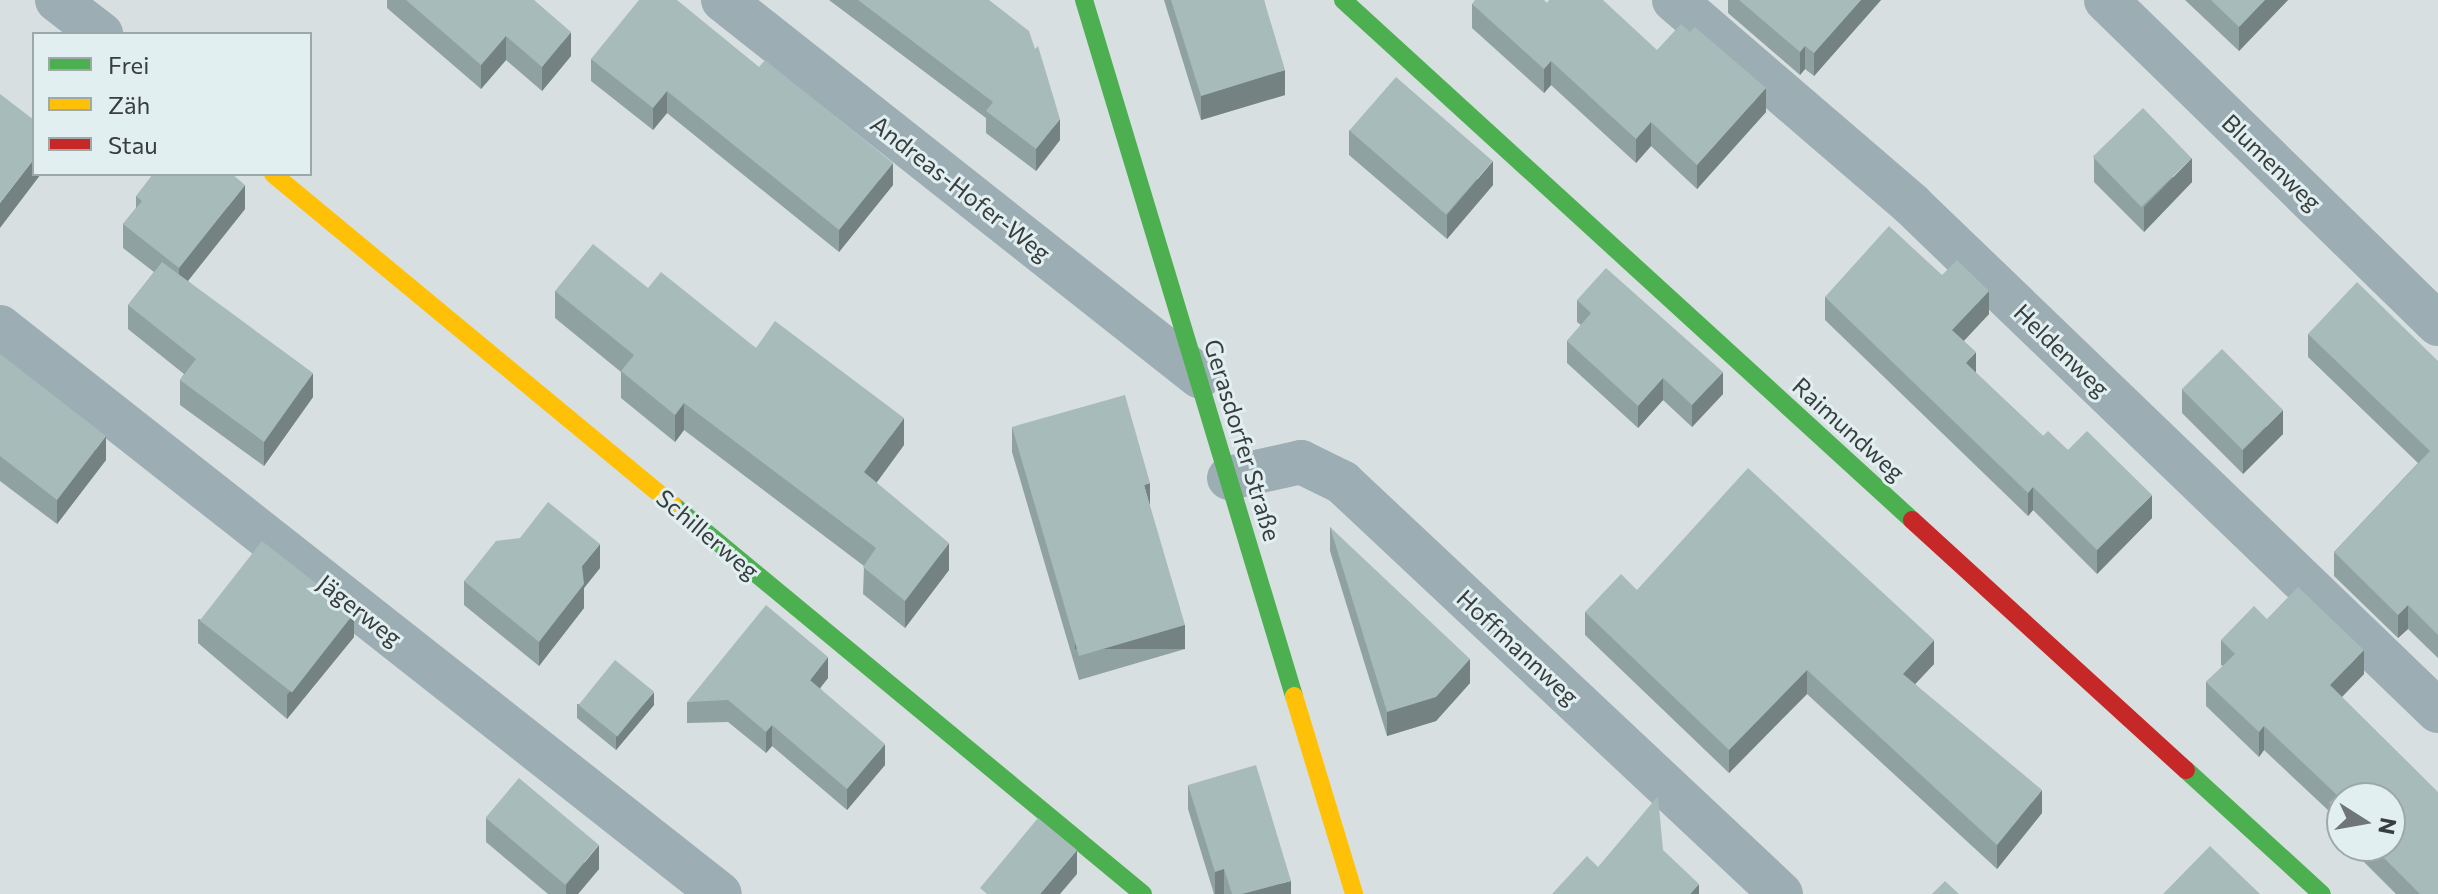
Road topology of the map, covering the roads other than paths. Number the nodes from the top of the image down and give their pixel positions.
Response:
1 (57, 0) edge
2 (723, 0) edge
3 (1084, 0) edge
4 (1343, 0) edge
5 (1674, 0) edge
6 (2106, 0) edge
7 (98, 32) edge
8 (275, 176) edge
9 (2438, 324) edge
10 (0, 327) edge
11 (1199, 376) junction
12 (1229, 478) junction
13 (2438, 711) edge
14 (720, 894) edge
15 (1143, 894) edge
16 (1354, 894) edge
17 (1781, 894) edge
18 (2322, 894) edge

1 - 7 street
2 - 11 street, Andreas-Hofer-Weg
3 - 11 street, Gerasdorfer Straße
4 - 18 street, Raimundweg
5 - 13 street, Heldenweg
6 - 9 street, Blumenweg
8 - 15 street, Schillerweg
10 - 14 street, Jägerweg
11 - 12 street, Gerasdorfer Straße
12 - 16 street, Gerasdorfer Straße
12 - 17 street, Hoffmannweg

